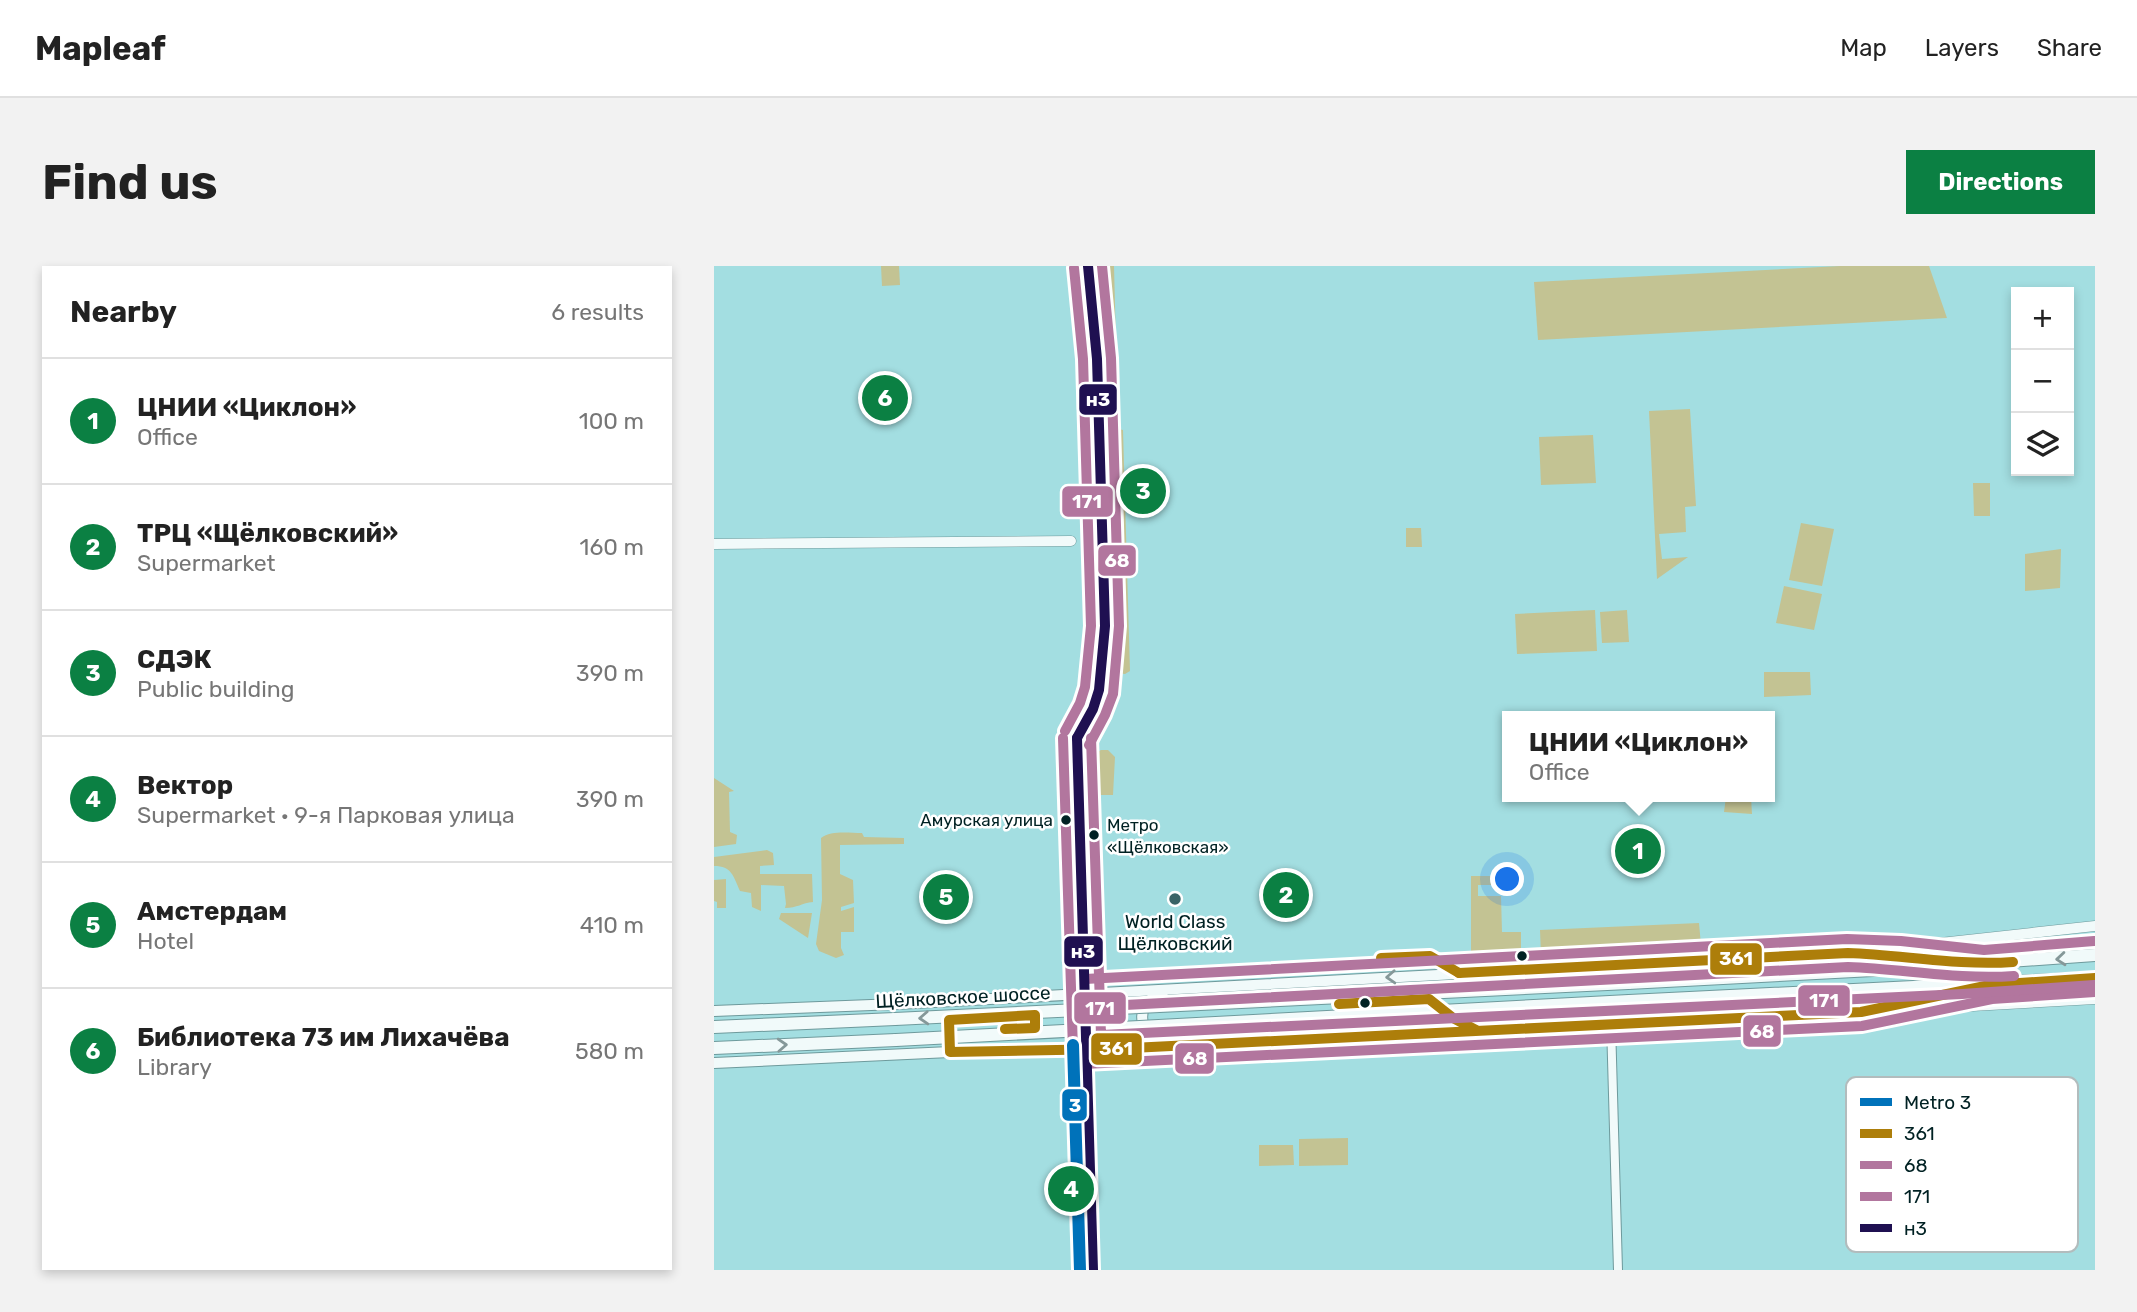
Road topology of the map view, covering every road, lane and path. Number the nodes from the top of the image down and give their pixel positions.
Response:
1 (1087, 266) edge
2 (1071, 541) dead end
3 (714, 544) edge
4 (2095, 926) edge
5 (1848, 953) junction
6 (2095, 955) edge
7 (1984, 964) junction
8 (2095, 978) edge
9 (1990, 985) junction
10 (1167, 990) junction
11 (1086, 993) junction
12 (2095, 999) edge
13 (714, 1011) edge
14 (1861, 1012) junction
15 (1611, 1024) junction
16 (714, 1027) edge
17 (1172, 1046) junction
18 (714, 1048) edge
19 (1087, 1049) junction
20 (714, 1063) edge
21 (1093, 1270) edge
22 (1618, 1270) edge

1 - 11 main road
2 - 3 street
4 - 5 street
5 - 7 main road
5 -> 10 main road
6 -> 7 main road, Щёлковское шоссе
7 -> 16 main road, Щёлковское шоссе, bridge
8 - 9 main road, Щёлковское шоссе
9 - 14 main road
18 -> 9 main road, Щёлковское шоссе, bridge
10 - 11 main road
10 - 17 main road
11 - 13 main road
11 - 19 main road
12 - 14 street
14 - 15 main road
15 - 17 main road
15 - 22 street
17 - 19 main road
19 - 20 main road
19 - 21 main road

